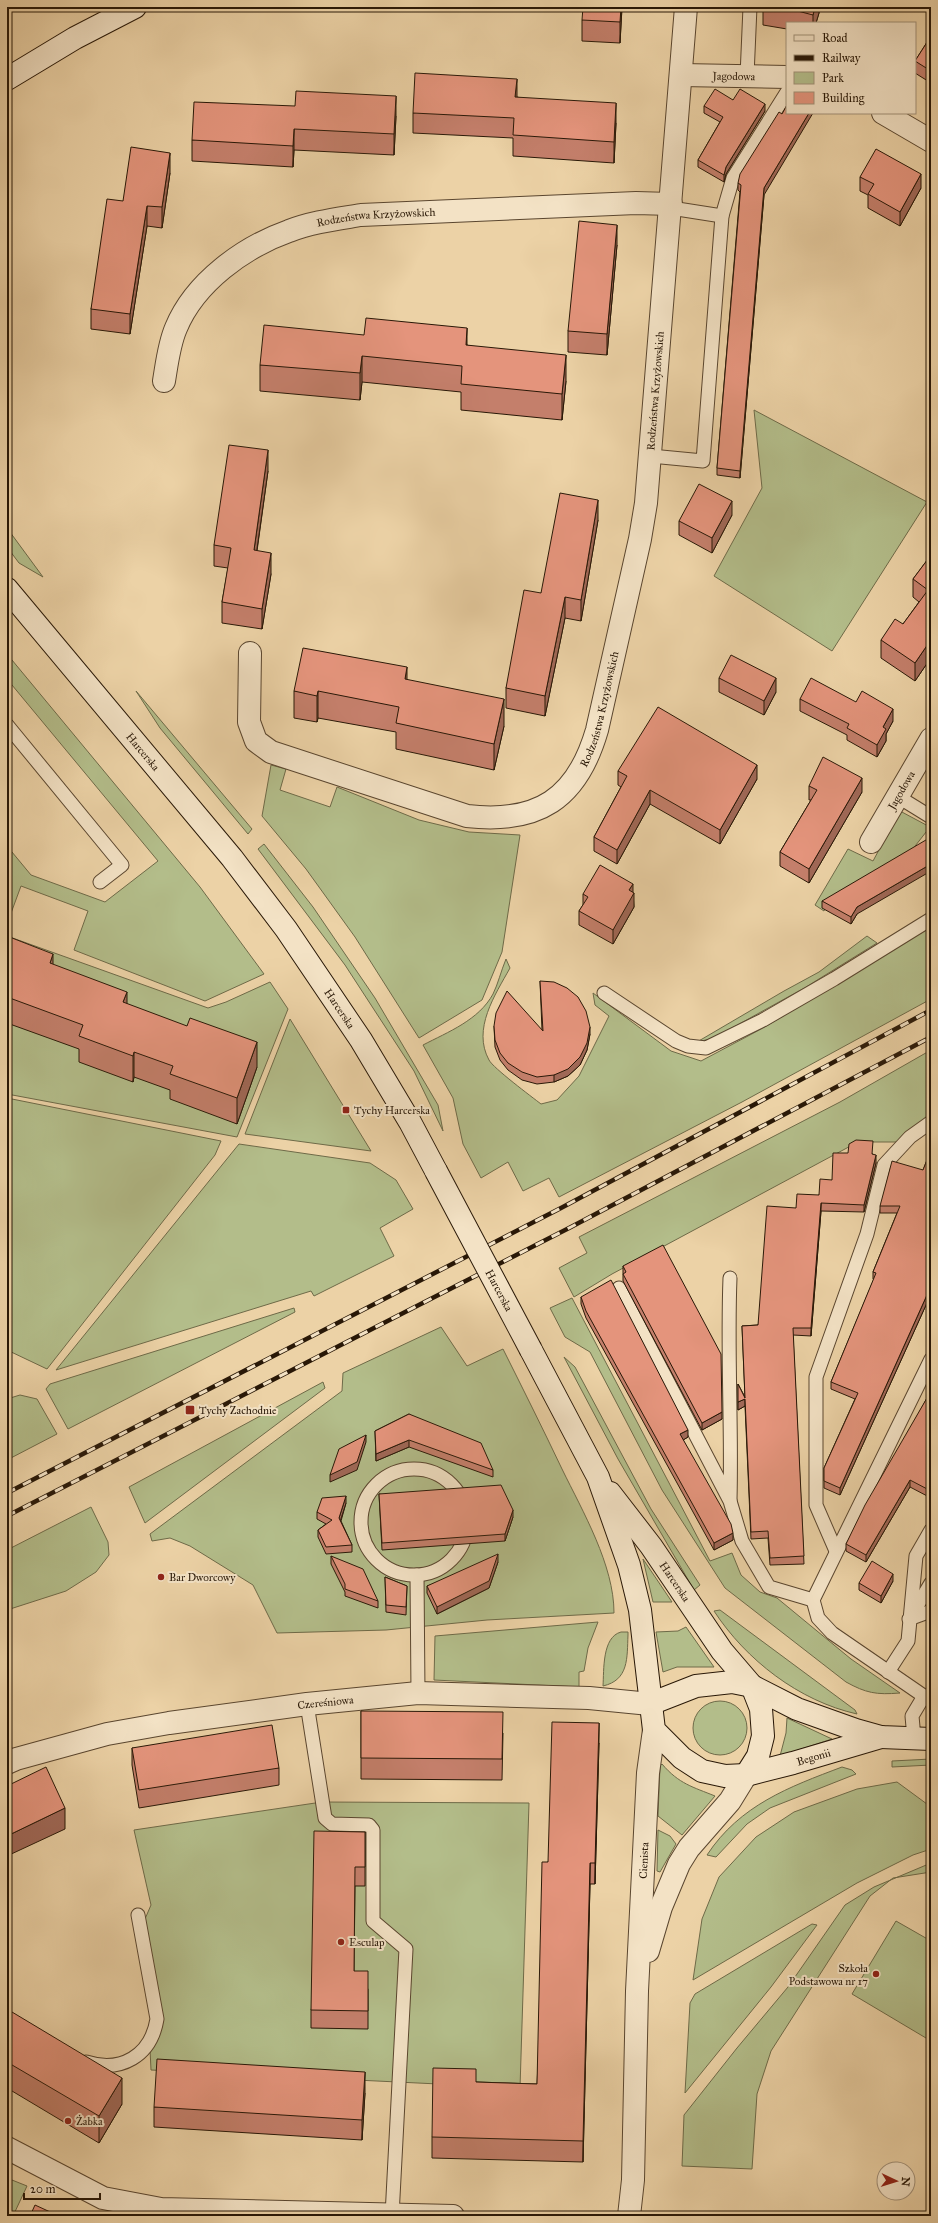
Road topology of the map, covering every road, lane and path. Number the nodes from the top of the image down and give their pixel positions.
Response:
1 (135, 7) edge
2 (686, 7) edge
3 (750, 7) edge
4 (74, 38) junction
5 (7, 64) edge
6 (681, 75) junction
7 (747, 76) junction
8 (786, 77) edge
9 (7, 79) edge
10 (786, 94) edge
11 (886, 114) edge
12 (931, 141) edge
13 (671, 206) junction
14 (722, 216) junction
15 (164, 381) dead end
16 (651, 456) junction
17 (7, 589) edge
18 (250, 653) dead end
19 (7, 725) edge
20 (931, 739) edge
21 (897, 796) junction
22 (931, 817) edge
23 (871, 842) dead end
24 (100, 882) dead end
25 (931, 919) edge
26 (604, 993) dead end
27 (931, 1122) edge
28 (730, 1278) dead end
29 (619, 1288) dead end
30 (931, 1359) edge
31 (598, 1477) junction
32 (730, 1501) junction
33 (931, 1530) edge
34 (836, 1551) junction
35 (417, 1575) junction
36 (931, 1583) edge
37 (813, 1600) junction
38 (931, 1611) edge
39 (909, 1619) junction
40 (888, 1672) junction
41 (752, 1686) junction
42 (418, 1693) junction
43 (927, 1698) edge
44 (307, 1704) junction
45 (650, 1704) junction
46 (654, 1730) junction
47 (881, 1737) junction
48 (922, 1738) edge
49 (7, 1763) edge
50 (746, 1775) junction
51 (138, 1915) dead end
52 (637, 1991) junction
53 (74, 2055) edge
54 (7, 2148) edge
55 (392, 2215) edge
56 (453, 2216) edge
57 (629, 2216) edge

1 - 4 street
2 - 6 street, Rodzeństwa Krzyżowskich
3 - 7 lane
4 - 5 street
4 - 9 street
6 - 7 street, Jagodowa
6 - 13 street, Rodzeństwa Krzyżowskich
7 - 8 street, Jagodowa
10 - 14 lane
11 - 12 street
13 - 14 lane
13 - 15 street, Rodzeństwa Krzyżowskich
13 - 16 street, Rodzeństwa Krzyżowskich
14 - 16 lane
16 - 18 street, Rodzeństwa Krzyżowskich
17 - 31 street, Harcerska, bridge
19 - 24 lane
20 - 21 street, Jagodowa
21 - 22 lane
21 - 23 street, Jagodowa
25 - 26 lane
27 - 34 lane
28 - 32 lane
29 - 32 lane
30 - 34 lane
31 - 41 street, Harcerska
31 - 45 street, Harcerska
32 - 37 lane
33 - 39 lane
34 - 37 lane
35 - 35 lane
35 - 42 lane
36 - 39 lane
37 - 40 lane
38 - 39 lane
39 - 40 lane
40 - 43 lane
41 - 45 street
41 - 47 street, Begonii
41 - 50 street
42 - 44 street, Czereśniowa
42 - 45 street, Czereśniowa
43 - 48 lane
44 - 49 street, Czereśniowa
44 - 55 lane
45 - 46 street
46 - 50 street
46 - 52 street, Cienista
47 - 48 street, Begonii
47 - 50 street, Begonii
50 - 52 street, Cienista
51 - 53 lane
52 - 57 street, Cienista
54 - 55 street
55 - 56 street

